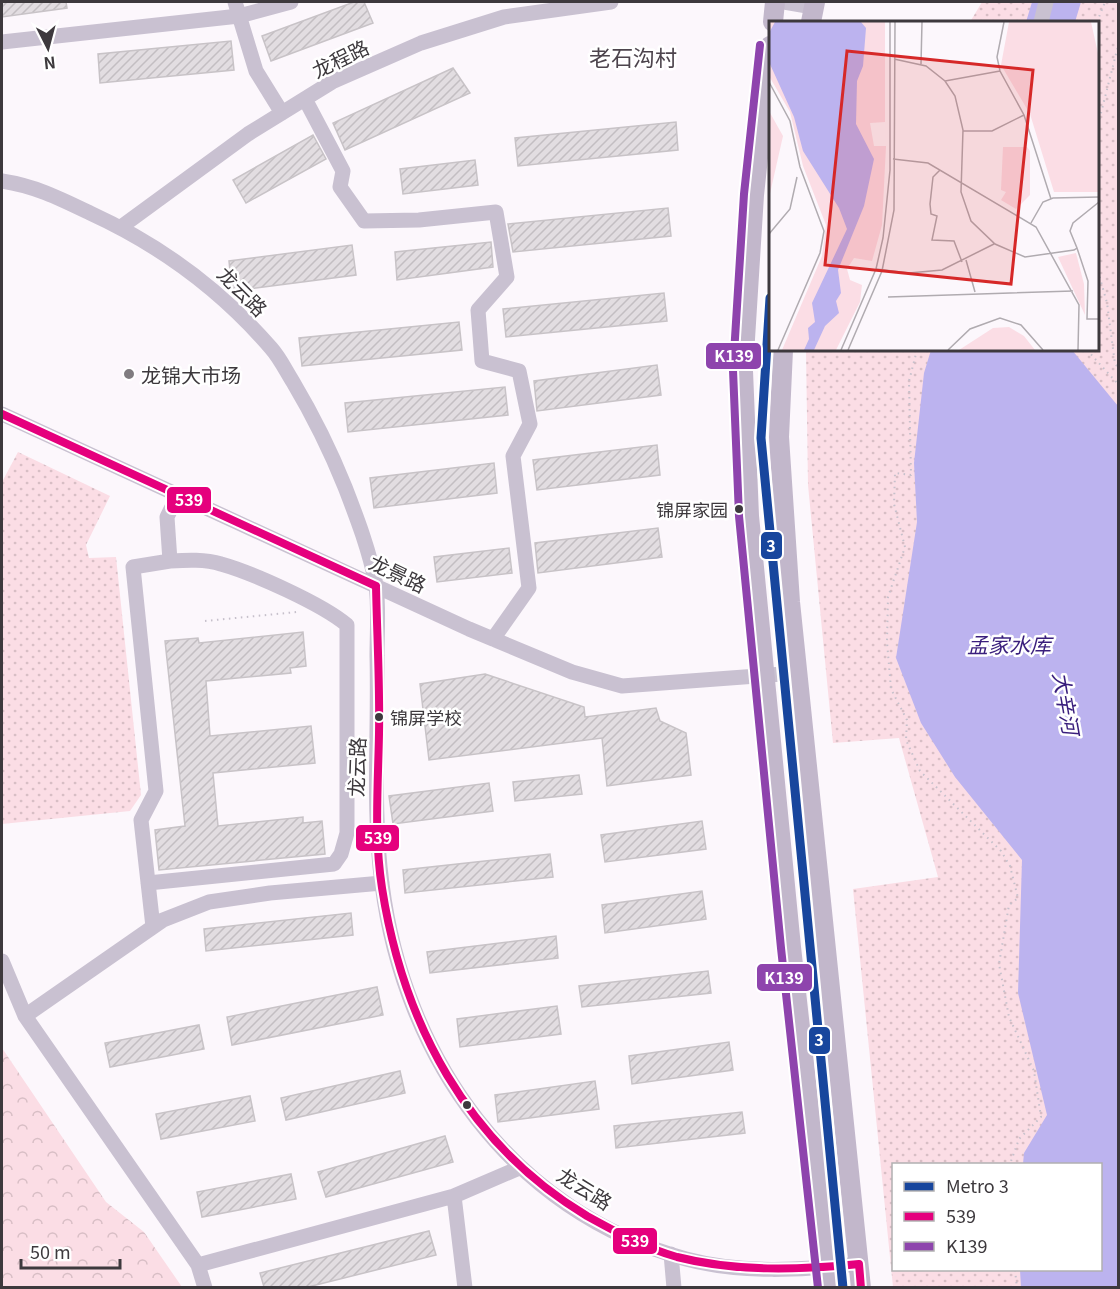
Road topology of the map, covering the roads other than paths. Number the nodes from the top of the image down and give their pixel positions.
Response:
1 (291, 2) edge
2 (610, 2) edge
3 (775, 2) edge
4 (784, 2) edge
5 (1046, 2) edge
6 (237, 9) edge
7 (813, 10) edge
8 (773, 21) edge
9 (1041, 21) edge
10 (2, 42) edge
11 (769, 64) edge
12 (305, 99) junction
13 (282, 113) junction
14 (2, 181) edge
15 (121, 227) junction
16 (783, 351) edge
17 (2, 414) edge
18 (177, 495) junction
19 (170, 561) junction
20 (376, 586) junction
21 (493, 639) junction
22 (797, 673) junction
23 (764, 674) junction
24 (148, 883) junction
25 (382, 883) junction
26 (153, 927) junction
27 (2, 961) edge
28 (25, 1016) junction
29 (519, 1168) junction
30 (454, 1196) junction
31 (671, 1254) junction
32 (859, 1264) junction
33 (198, 1265) junction
34 (826, 1268) junction
35 (205, 1287) edge
36 (465, 1287) edge
37 (674, 1287) edge
38 (829, 1287) edge
39 (861, 1287) edge

1 - 6 street
2 - 12 street, 龙程路
3 - 8 main road
4 - 7 street
5 - 9 street
6 - 10 street
6 - 13 street
11 - 23 main road
12 - 13 street, 龙程路
12 - 21 street
13 - 15 street, 龙程路
14 - 15 street, 龙云路
15 - 20 street, 龙云路
16 - 22 main road
17 - 18 street, 龙景路
18 - 19 street
18 - 20 street, 龙景路
19 - 24 street
19 - 24 street
20 - 21 street, 龙景路
20 - 25 street, 龙云路
21 - 23 street, 龙景路
22 - 23 street, 龙景路
22 - 32 main road
23 - 34 main road
24 - 26 street
25 - 26 street
25 - 29 street, 龙云路
26 - 28 street
27 - 28 street
28 - 33 street
29 - 30 street
29 - 31 street, 龙云路
30 - 33 street
30 - 36 street
31 - 34 street, 龙云路
31 - 37 street
32 - 34 street, 龙云路
32 - 39 main road
33 - 35 street
34 - 38 main road

